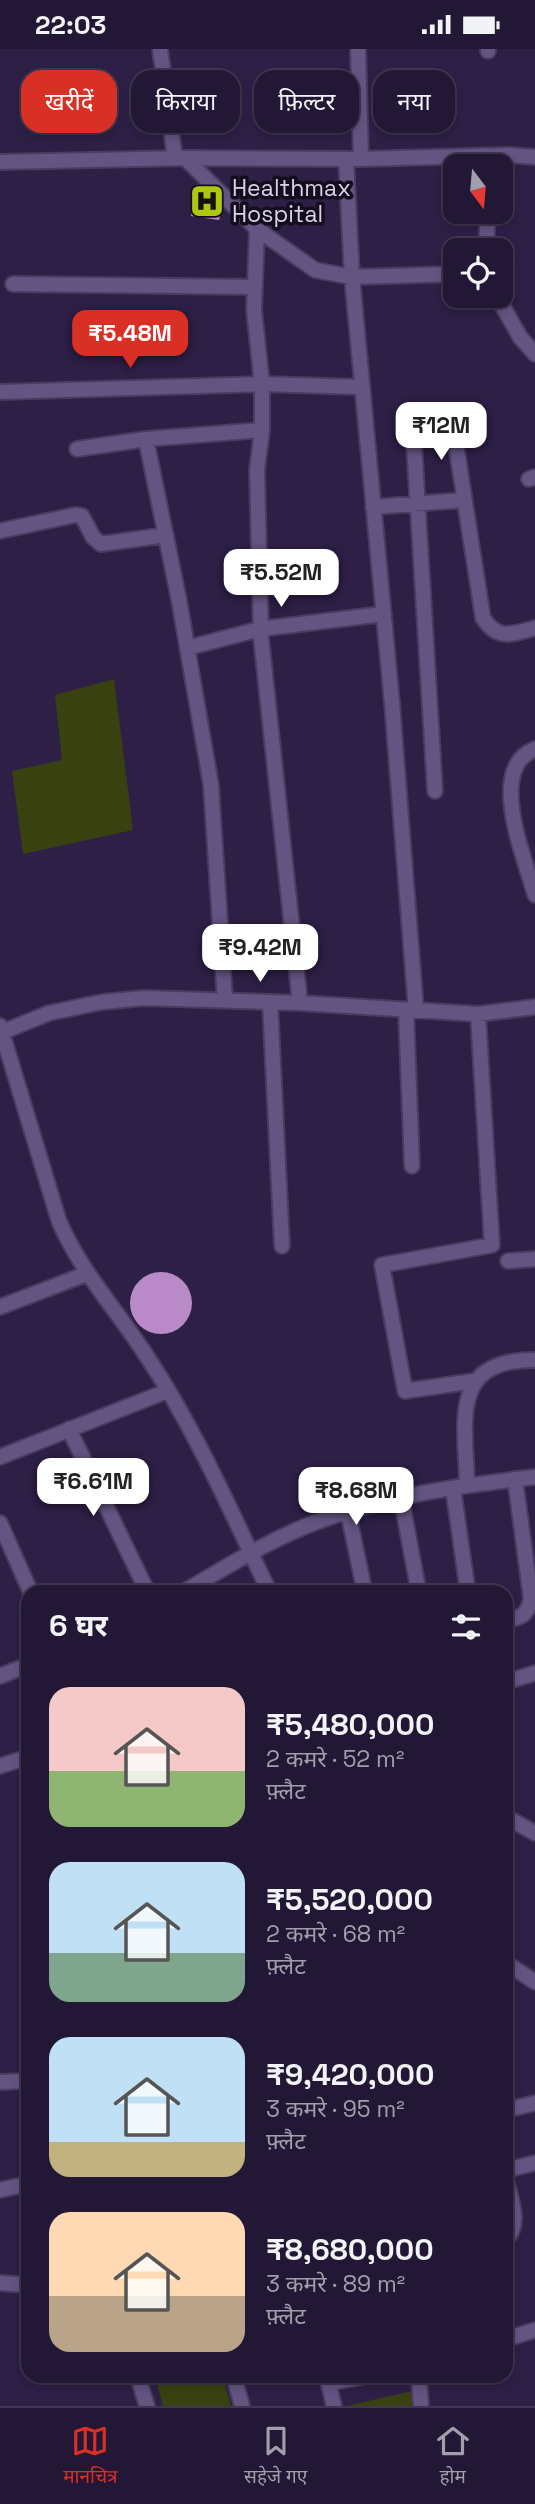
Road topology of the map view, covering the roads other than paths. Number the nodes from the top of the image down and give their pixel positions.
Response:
1 (160, 49) edge
2 (358, 49) edge
3 (513, 155) edge
4 (443, 157) edge
5 (535, 157) edge
6 (180, 158) junction
7 (353, 159) junction
8 (0, 162) edge
9 (257, 229) junction
10 (443, 274) edge
11 (352, 277) junction
12 (13, 284) dead end
13 (254, 288) junction
14 (504, 308) edge
15 (535, 354) edge
16 (262, 384) junction
17 (361, 387) junction
18 (0, 392) edge
19 (412, 411) dead end
20 (452, 419) dead end
21 (262, 430) junction
22 (146, 439) junction
23 (77, 449) dead end
24 (464, 500) junction
25 (418, 504) junction
26 (373, 507) junction
27 (0, 531) edge
28 (166, 535) junction
29 (383, 614) junction
30 (535, 628) edge
31 (260, 629) junction
32 (187, 648) junction
33 (535, 749) edge
34 (435, 791) dead end
35 (535, 895) edge
36 (225, 1000) junction
37 (270, 1002) junction
38 (300, 1003) junction
39 (535, 1007) edge
40 (411, 1010) junction
41 (478, 1014) junction
42 (1, 1031) edge
43 (412, 1166) dead end
44 (282, 1246) dead end
45 (535, 1259) edge
46 (508, 1261) dead end
47 (86, 1274) junction
48 (0, 1307) edge
49 (535, 1360) edge
50 (474, 1381) junction
51 (167, 1391) junction
52 (69, 1429) junction
53 (0, 1457) edge
54 (535, 1477) edge
55 (516, 1479) junction
56 (460, 1486) junction
57 (401, 1497) junction
58 (348, 1512) junction
59 (0, 1523) edge
60 (251, 1552) junction
61 (531, 1576) edge
62 (27, 1585) edge
63 (144, 1585) edge
64 (195, 1585) edge
65 (266, 1585) edge
66 (363, 1585) edge
67 (418, 1585) edge
68 (467, 1585) edge
69 (513, 1619) edge
70 (21, 1668) edge
71 (535, 1674) edge
72 (0, 1676) edge
73 (513, 1680) edge
74 (21, 1759) edge
75 (0, 1766) edge
76 (513, 1821) edge
77 (535, 1833) edge
78 (513, 1968) edge
79 (535, 1982) edge
80 (21, 2081) edge
81 (0, 2082) edge
82 (535, 2103) edge
83 (513, 2108) edge
84 (535, 2163) edge
85 (513, 2168) edge
86 (21, 2186) edge
87 (0, 2190) edge
88 (0, 2283) edge
89 (21, 2284) edge
90 (535, 2330) edge
91 (513, 2337) edge
92 (140, 2383) edge
93 (236, 2383) edge
94 (329, 2383) edge
95 (419, 2383) edge
96 (147, 2406) edge
97 (242, 2406) edge
98 (334, 2406) edge
99 (421, 2406) edge

1 - 6 street
2 - 7 street
3 - 5 street
4 - 7 street
6 - 7 street
6 - 8 street
6 - 9 street
7 - 11 street
9 - 11 street
9 - 13 street
10 - 11 street
11 - 17 street
12 - 13 street
13 - 16 street
14 - 15 street
16 - 17 street
16 - 18 street
16 - 21 street
17 - 26 street
19 - 25 street
20 - 24 street
21 - 22 street
21 - 31 street
22 - 23 street
22 - 28 street
24 - 25 street
24 - 30 street
25 - 26 street
25 - 34 street
26 - 29 street
27 - 28 street
28 - 32 street
29 - 31 street
29 - 40 street
31 - 32 street
31 - 38 street
32 - 36 street
33 - 35 street
36 - 37 street
36 - 42 street
37 - 38 street
37 - 44 street
38 - 40 street
39 - 41 street
40 - 41 street
40 - 43 street
41 - 50 street
42 - 47 street
45 - 46 street
47 - 48 street
47 - 51 street
49 - 50 street
50 - 56 street
51 - 52 street
51 - 60 street
52 - 53 street
52 - 63 street
54 - 55 street
55 - 56 street
55 - 61 street
56 - 57 street
56 - 68 street
57 - 58 street
57 - 67 street
58 - 60 street
58 - 66 street
59 - 62 street
60 - 64 street
60 - 65 street
61 - 69 street
70 - 72 street
71 - 73 street
74 - 75 street
76 - 77 street
78 - 79 street
80 - 81 street
82 - 83 street
84 - 85 street
86 - 87 street
88 - 89 street
90 - 91 street
92 - 96 street
93 - 97 street
94 - 98 street
95 - 99 street

